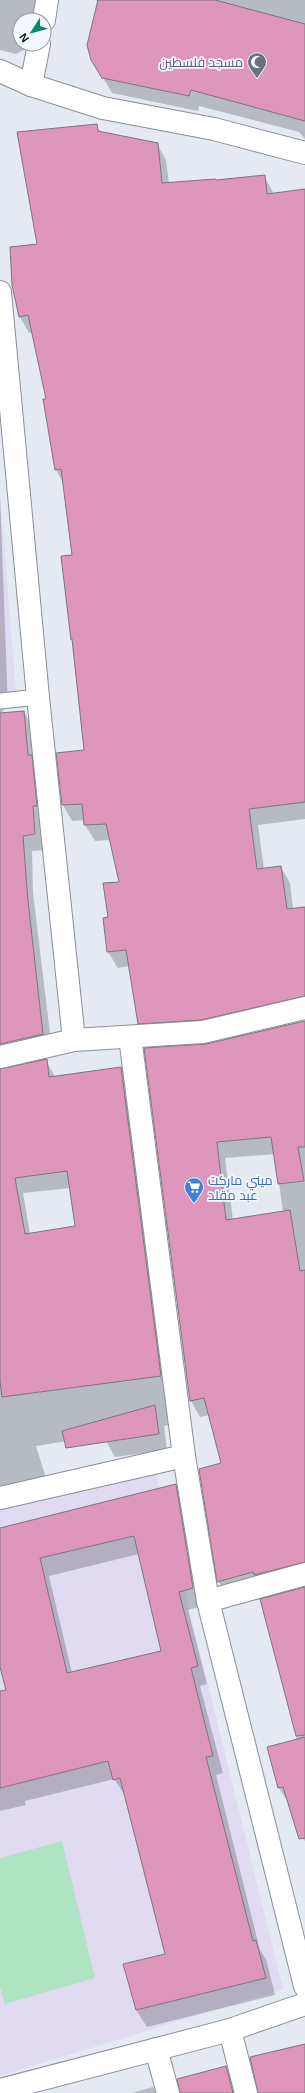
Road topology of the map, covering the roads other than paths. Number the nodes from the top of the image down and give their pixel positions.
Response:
1 (47, 0) edge
2 (45, 12) edge
3 (37, 52) edge
4 (0, 71) edge
5 (31, 85) junction
6 (305, 153) edge
7 (0, 292) edge
8 (38, 697) junction
9 (0, 701) edge
10 (305, 1008) edge
11 (130, 1037) junction
12 (74, 1040) junction
13 (0, 1057) edge
14 (184, 1456) junction
15 (0, 1498) edge
16 (305, 1574) edge
17 (208, 1601) junction
18 (305, 1986) edge
19 (305, 2004) edge
20 (230, 2030) junction
21 (156, 2049) junction
22 (54, 2084) edge
23 (0, 2090) edge
24 (168, 2093) edge
25 (246, 2093) edge

1 - 2 street
3 - 5 street
4 - 5 street
5 - 6 street
7 - 8 street
8 - 9 lane
8 - 12 street
10 - 11 street
11 - 12 street
11 - 14 street
12 - 13 street
14 - 15 street
14 - 17 street
16 - 17 street
17 - 18 street
19 - 20 street
20 - 21 street
20 - 25 street
21 - 22 street
21 - 24 street
22 - 23 street

